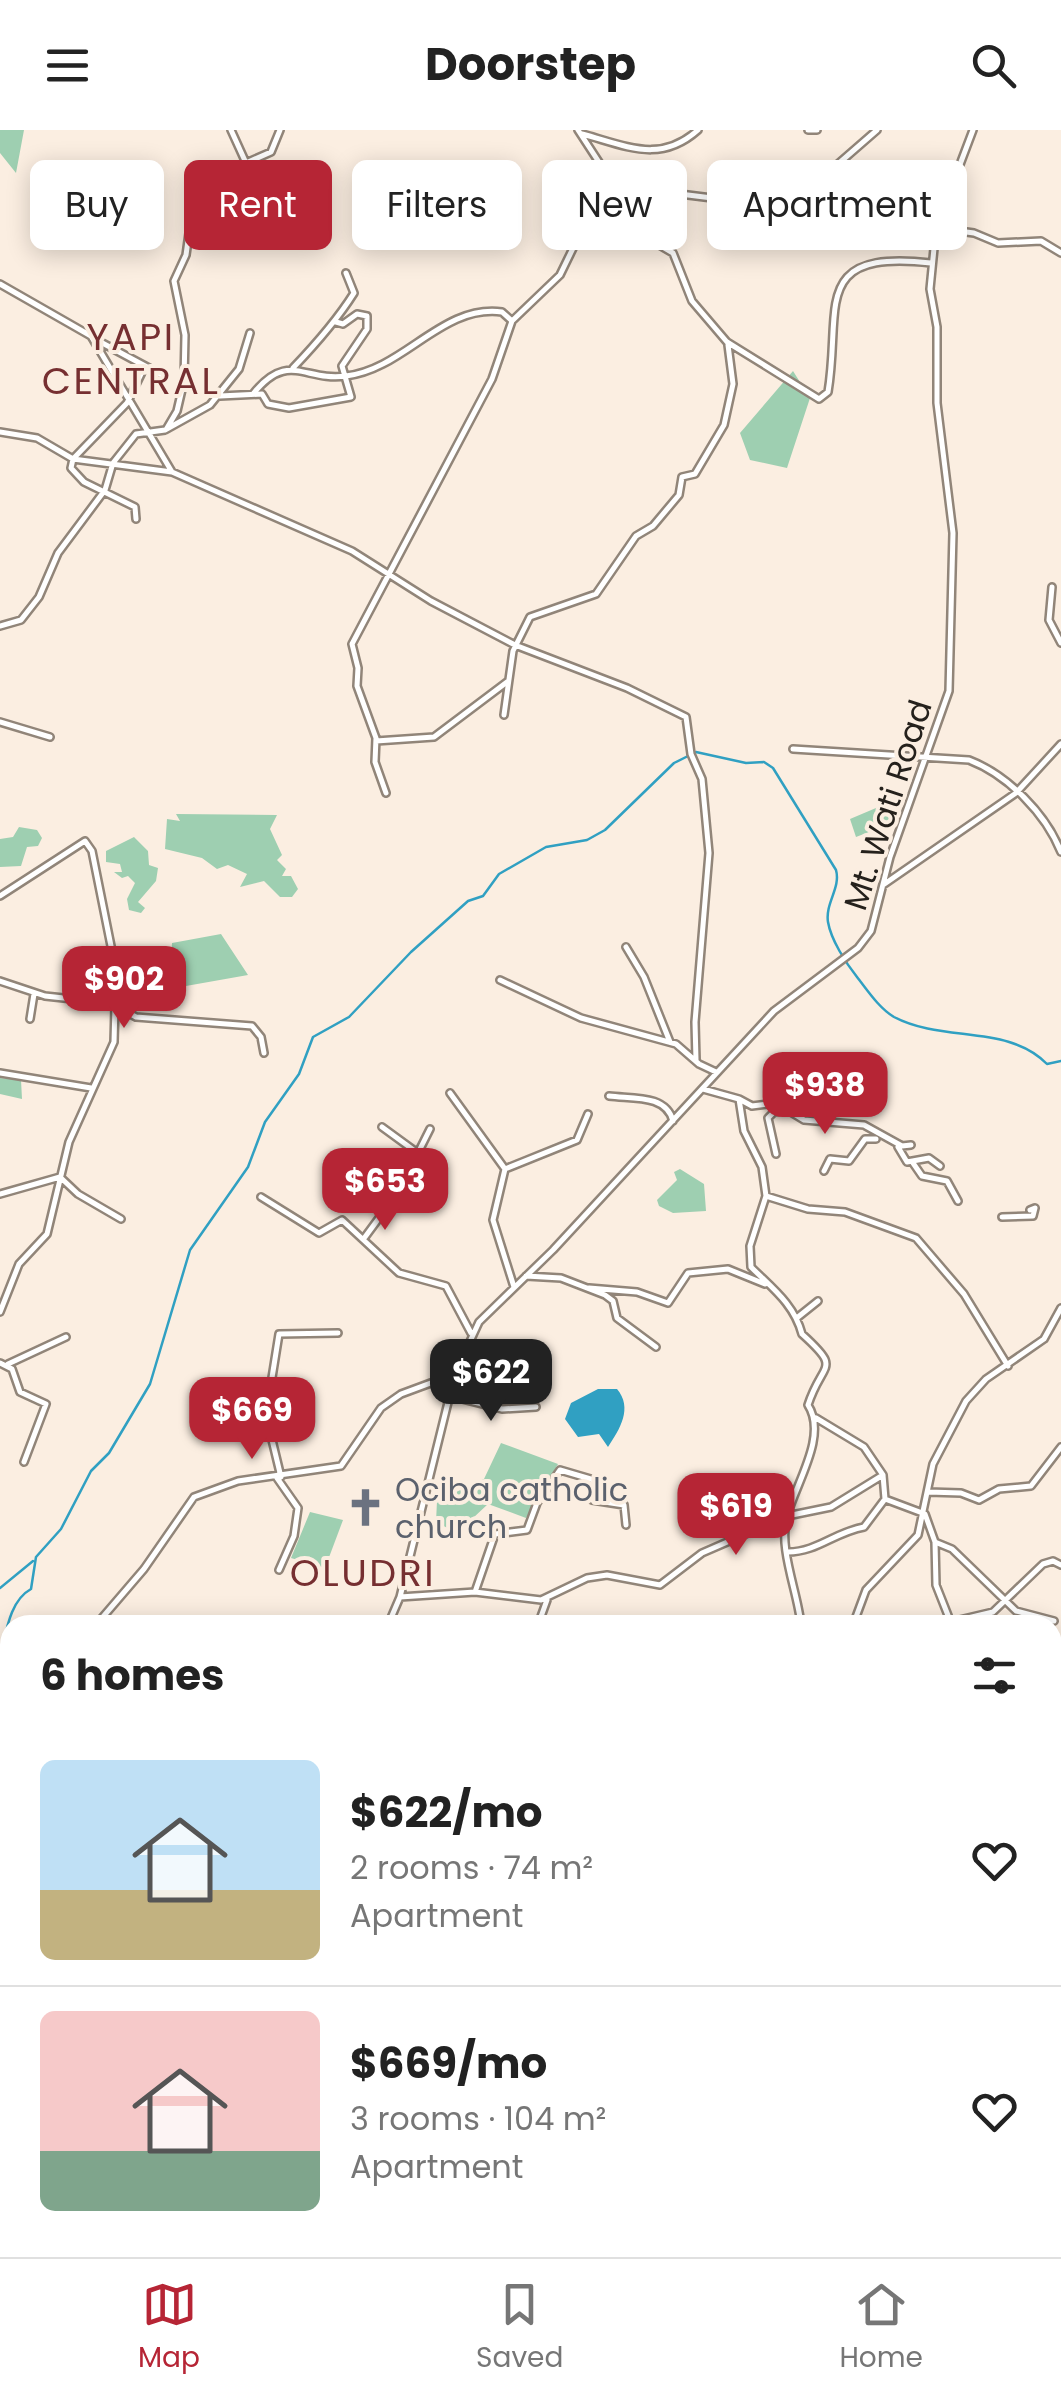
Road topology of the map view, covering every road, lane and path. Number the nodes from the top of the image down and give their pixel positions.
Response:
1 (232, 130) edge
2 (280, 130) edge
3 (698, 130) edge
4 (808, 130) edge
5 (817, 130) edge
6 (877, 130) edge
7 (974, 130) edge
8 (580, 132) edge
9 (244, 160) edge
10 (254, 160) edge
11 (596, 160) edge
12 (962, 160) edge
13 (687, 196) edge
14 (967, 231) edge
15 (187, 250) edge
16 (572, 250) edge
17 (669, 250) edge
18 (933, 250) edge
19 (1061, 252) edge
20 (931, 263) junction
21 (346, 273) dead end
22 (0, 284) edge
23 (512, 321) junction
24 (336, 322) junction
25 (250, 333) dead end
26 (91, 336) junction
27 (728, 342) junction
28 (145, 366) junction
29 (293, 368) junction
30 (162, 375) dead end
31 (345, 376) junction
32 (254, 394) junction
33 (220, 396) junction
34 (127, 402) junction
35 (165, 430) junction
36 (0, 432) edge
37 (146, 432) junction
38 (73, 459) junction
39 (113, 463) junction
40 (172, 472) junction
41 (104, 492) junction
42 (136, 518) dead end
43 (389, 574) junction
44 (1052, 587) dead end
45 (0, 626) edge
46 (1061, 643) edge
47 (515, 645) junction
48 (509, 680) junction
49 (504, 715) dead end
50 (0, 722) edge
51 (50, 738) dead end
52 (376, 742) junction
53 (1061, 744) edge
54 (793, 748) dead end
55 (928, 755) junction
56 (1016, 793) junction
57 (386, 794) dead end
58 (1061, 852) edge
59 (881, 886) junction
60 (0, 896) edge
61 (626, 947) dead end
62 (500, 980) dead end
63 (0, 981) edge
64 (34, 994) junction
65 (116, 1005) junction
66 (30, 1019) dead end
67 (670, 1042) junction
68 (264, 1054) dead end
69 (696, 1060) junction
70 (716, 1072) junction
71 (0, 1073) edge
72 (91, 1088) junction
73 (703, 1088) junction
74 (450, 1093) dead end
75 (609, 1096) dead end
76 (739, 1099) junction
77 (787, 1110) junction
78 (588, 1114) dead end
79 (673, 1121) junction
80 (382, 1127) dead end
81 (430, 1129) dead end
82 (877, 1139) junction
83 (910, 1145) dead end
84 (419, 1154) junction
85 (776, 1154) dead end
86 (913, 1163) junction
87 (940, 1166) dead end
88 (505, 1169) junction
89 (824, 1171) dead end
90 (60, 1176) junction
91 (0, 1194) edge
92 (766, 1196) junction
93 (260, 1197) dead end
94 (958, 1201) dead end
95 (1030, 1210) dead end
96 (1002, 1217) dead end
97 (121, 1219) dead end
98 (365, 1238) junction
99 (526, 1276) junction
100 (514, 1287) junction
101 (589, 1288) junction
102 (776, 1289) junction
103 (818, 1301) dead end
104 (1061, 1308) edge
105 (0, 1312) edge
106 (798, 1317) junction
107 (338, 1333) dead end
108 (471, 1333) junction
109 (66, 1337) dead end
110 (656, 1347) dead end
111 (4, 1363) edge
112 (1008, 1366) junction
113 (455, 1374) junction
114 (450, 1396) junction
115 (536, 1407) dead end
116 (816, 1418) junction
117 (1061, 1447) edge
118 (24, 1462) dead end
119 (882, 1475) junction
120 (278, 1477) junction
121 (928, 1492) junction
122 (886, 1499) junction
123 (925, 1514) junction
124 (787, 1516) junction
125 (782, 1523) junction
126 (626, 1525) dead end
127 (935, 1542) junction
128 (788, 1552) junction
129 (1061, 1565) edge
130 (279, 1570) dead end
131 (476, 1592) junction
132 (400, 1597) junction
133 (549, 1598) junction
134 (1006, 1603) junction
135 (104, 1615) edge
136 (392, 1615) edge
137 (542, 1615) edge
138 (799, 1615) edge
139 (857, 1615) edge
140 (950, 1615) edge
141 (976, 1615) edge
142 (1027, 1615) edge

1 - 9 street
2 - 10 street
3 - 8 street
4 - 5 street
6 - 13 street
7 - 12 street, Mt. Wati Road
8 - 11 street
14 - 19 street
15 - 35 street
16 - 23 street
17 - 27 street
18 - 20 street, Mt. Wati Road
20 - 27 street
20 - 55 street, Mt. Wati Road
21 - 24 street
22 - 26 street
23 - 31 street
23 - 43 street
24 - 29 street
24 - 31 street
25 - 33 street
26 - 28 street
26 - 34 street
27 - 47 street
28 - 30 street
28 - 34 street
29 - 31 street
29 - 32 street
31 - 32 street
32 - 33 street
33 - 35 street
34 - 37 street
34 - 38 street
35 - 37 street
36 - 38 street
37 - 39 street
37 - 40 street
38 - 39 street
38 - 41 street
39 - 40 street
39 - 41 street
40 - 43 street
41 - 42 street
41 - 45 street
43 - 47 street
43 - 52 street
44 - 46 street
47 - 48 street
47 - 69 street
48 - 49 street
48 - 52 street
50 - 51 street
52 - 57 street
53 - 56 street
54 - 55 street
55 - 56 street
55 - 59 street, Mt. Wati Road
56 - 58 street
56 - 59 street
59 - 70 street, Mt. Wati Road
60 - 65 street
61 - 67 street
62 - 67 street
63 - 64 street
64 - 65 street
64 - 66 street
65 - 68 street
65 - 72 street
67 - 69 street
69 - 70 street
70 - 73 street, Mt. Wati Road
71 - 72 street
72 - 90 street
73 - 76 street
73 - 79 street, Mt. Wati Road
74 - 88 street
75 - 79 street
76 - 77 street
76 - 92 street
77 - 82 street
77 - 85 street
78 - 88 street
79 - 99 street, Mt. Wati Road
80 - 84 street
81 - 84 street
82 - 83 street
82 - 86 street
82 - 89 street
84 - 98 street
86 - 87 street
86 - 94 street
88 - 100 street
90 - 91 street
90 - 97 street
90 - 105 street
92 - 102 street
92 - 112 street
93 - 98 street
95 - 96 street
98 - 108 street
99 - 100 street, Mt. Wati Road
99 - 101 street
100 - 108 street, Mt. Wati Road
101 - 102 street
101 - 110 street
102 - 106 street
103 - 106 street
104 - 112 street
106 - 116 street
107 - 120 street
108 - 113 street, Mt. Wati Road
109 - 111 street
111 - 118 street
112 - 121 street
113 - 114 street, Mt. Wati Road
113 - 120 street
114 - 115 street
114 - 132 street, Mt. Wati Road
116 - 119 street
116 - 124 street
117 - 121 street
119 - 122 street
119 - 124 street
120 - 130 street
120 - 135 street
121 - 123 street
122 - 123 street
122 - 128 street
123 - 127 street
123 - 139 street
124 - 125 street
125 - 128 street
125 - 133 street
126 - 131 street
127 - 134 street
127 - 140 street
128 - 138 street
129 - 134 street
131 - 132 street
131 - 133 street
132 - 136 street, Mt. Wati Road
133 - 137 street
134 - 141 street
134 - 142 street

